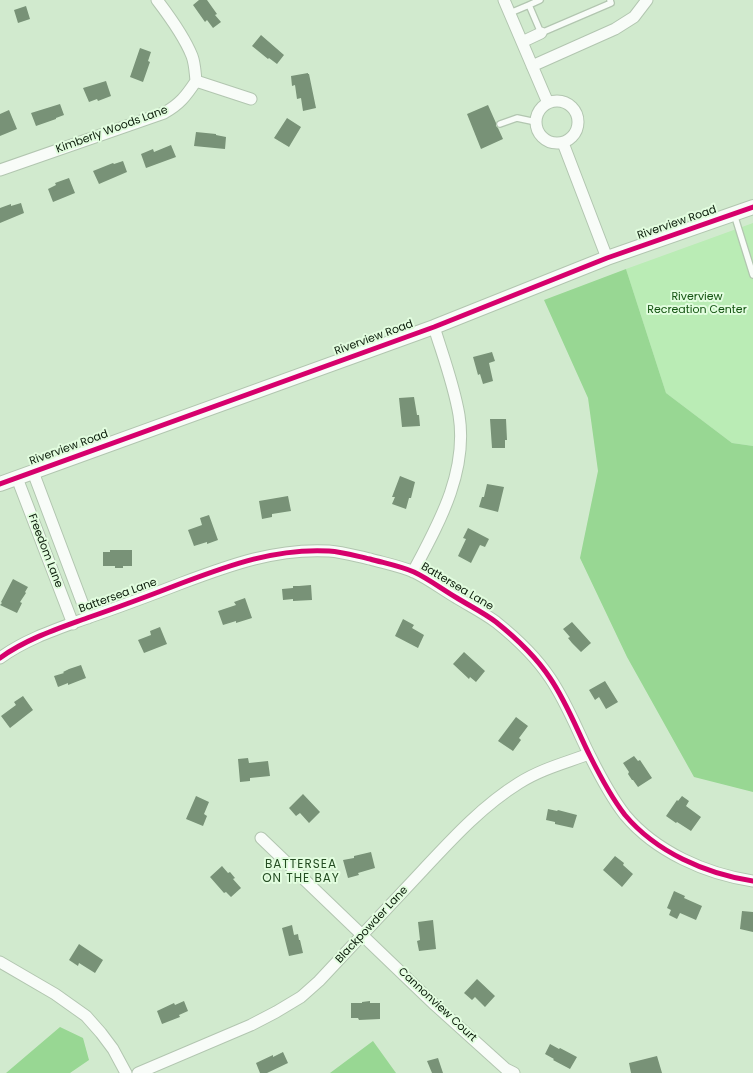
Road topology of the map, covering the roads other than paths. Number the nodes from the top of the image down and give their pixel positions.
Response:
1 (157, 0) edge
2 (504, 0) edge
3 (540, 0) edge
4 (610, 0) edge
5 (647, 0) edge
6 (529, 5) junction
7 (510, 13) junction
8 (541, 33) junction
9 (522, 42) junction
10 (532, 66) junction
11 (196, 81) junction
12 (251, 99) dead end
13 (548, 103) junction
14 (536, 122) junction
15 (500, 124) dead end
16 (563, 143) junction
17 (0, 170) edge
18 (753, 207) edge
19 (733, 214) junction
20 (607, 258) junction
21 (753, 275) edge
22 (434, 327) junction
23 (33, 472) junction
24 (17, 478) junction
25 (0, 484) edge
26 (413, 572) junction
27 (88, 618) junction
28 (73, 624) junction
29 (0, 658) edge
30 (589, 754) junction
31 (261, 838) dead end
32 (753, 881) edge
33 (362, 935) junction
34 (0, 962) edge
35 (508, 1072) edge
36 (126, 1073) edge
37 (138, 1073) edge

1 - 11 street
2 - 7 street
3 - 6 lane
4 - 8 lane
5 - 10 street
6 - 7 lane
6 - 8 lane
7 - 9 street
8 - 9 street
9 - 10 street
10 - 13 street
11 - 12 street
11 - 17 street, Kimberly Woods Lane
13 - 14 street
13 - 16 street
14 - 15 lane
14 - 16 street
16 - 20 street
18 - 19 street, Riverview Road
19 - 20 street, Riverview Road
19 - 21 lane
20 - 22 street, Riverview Road
22 - 23 street, Riverview Road
22 - 26 street
23 - 24 street, Riverview Road
23 - 27 street, Freedom Lane
24 - 25 street, Riverview Road
24 - 28 street, Freedom Lane
26 - 27 street, Battersea Lane
26 - 30 street, Battersea Lane
27 - 28 street, Battersea Lane
28 - 29 street, Battersea Lane
30 - 32 street, Battersea Lane
30 - 33 street, Blackpowder Lane
31 - 33 street, Cannonview Court
33 - 35 street, Cannonview Court
33 - 37 street, Blackpowder Lane
34 - 36 street

